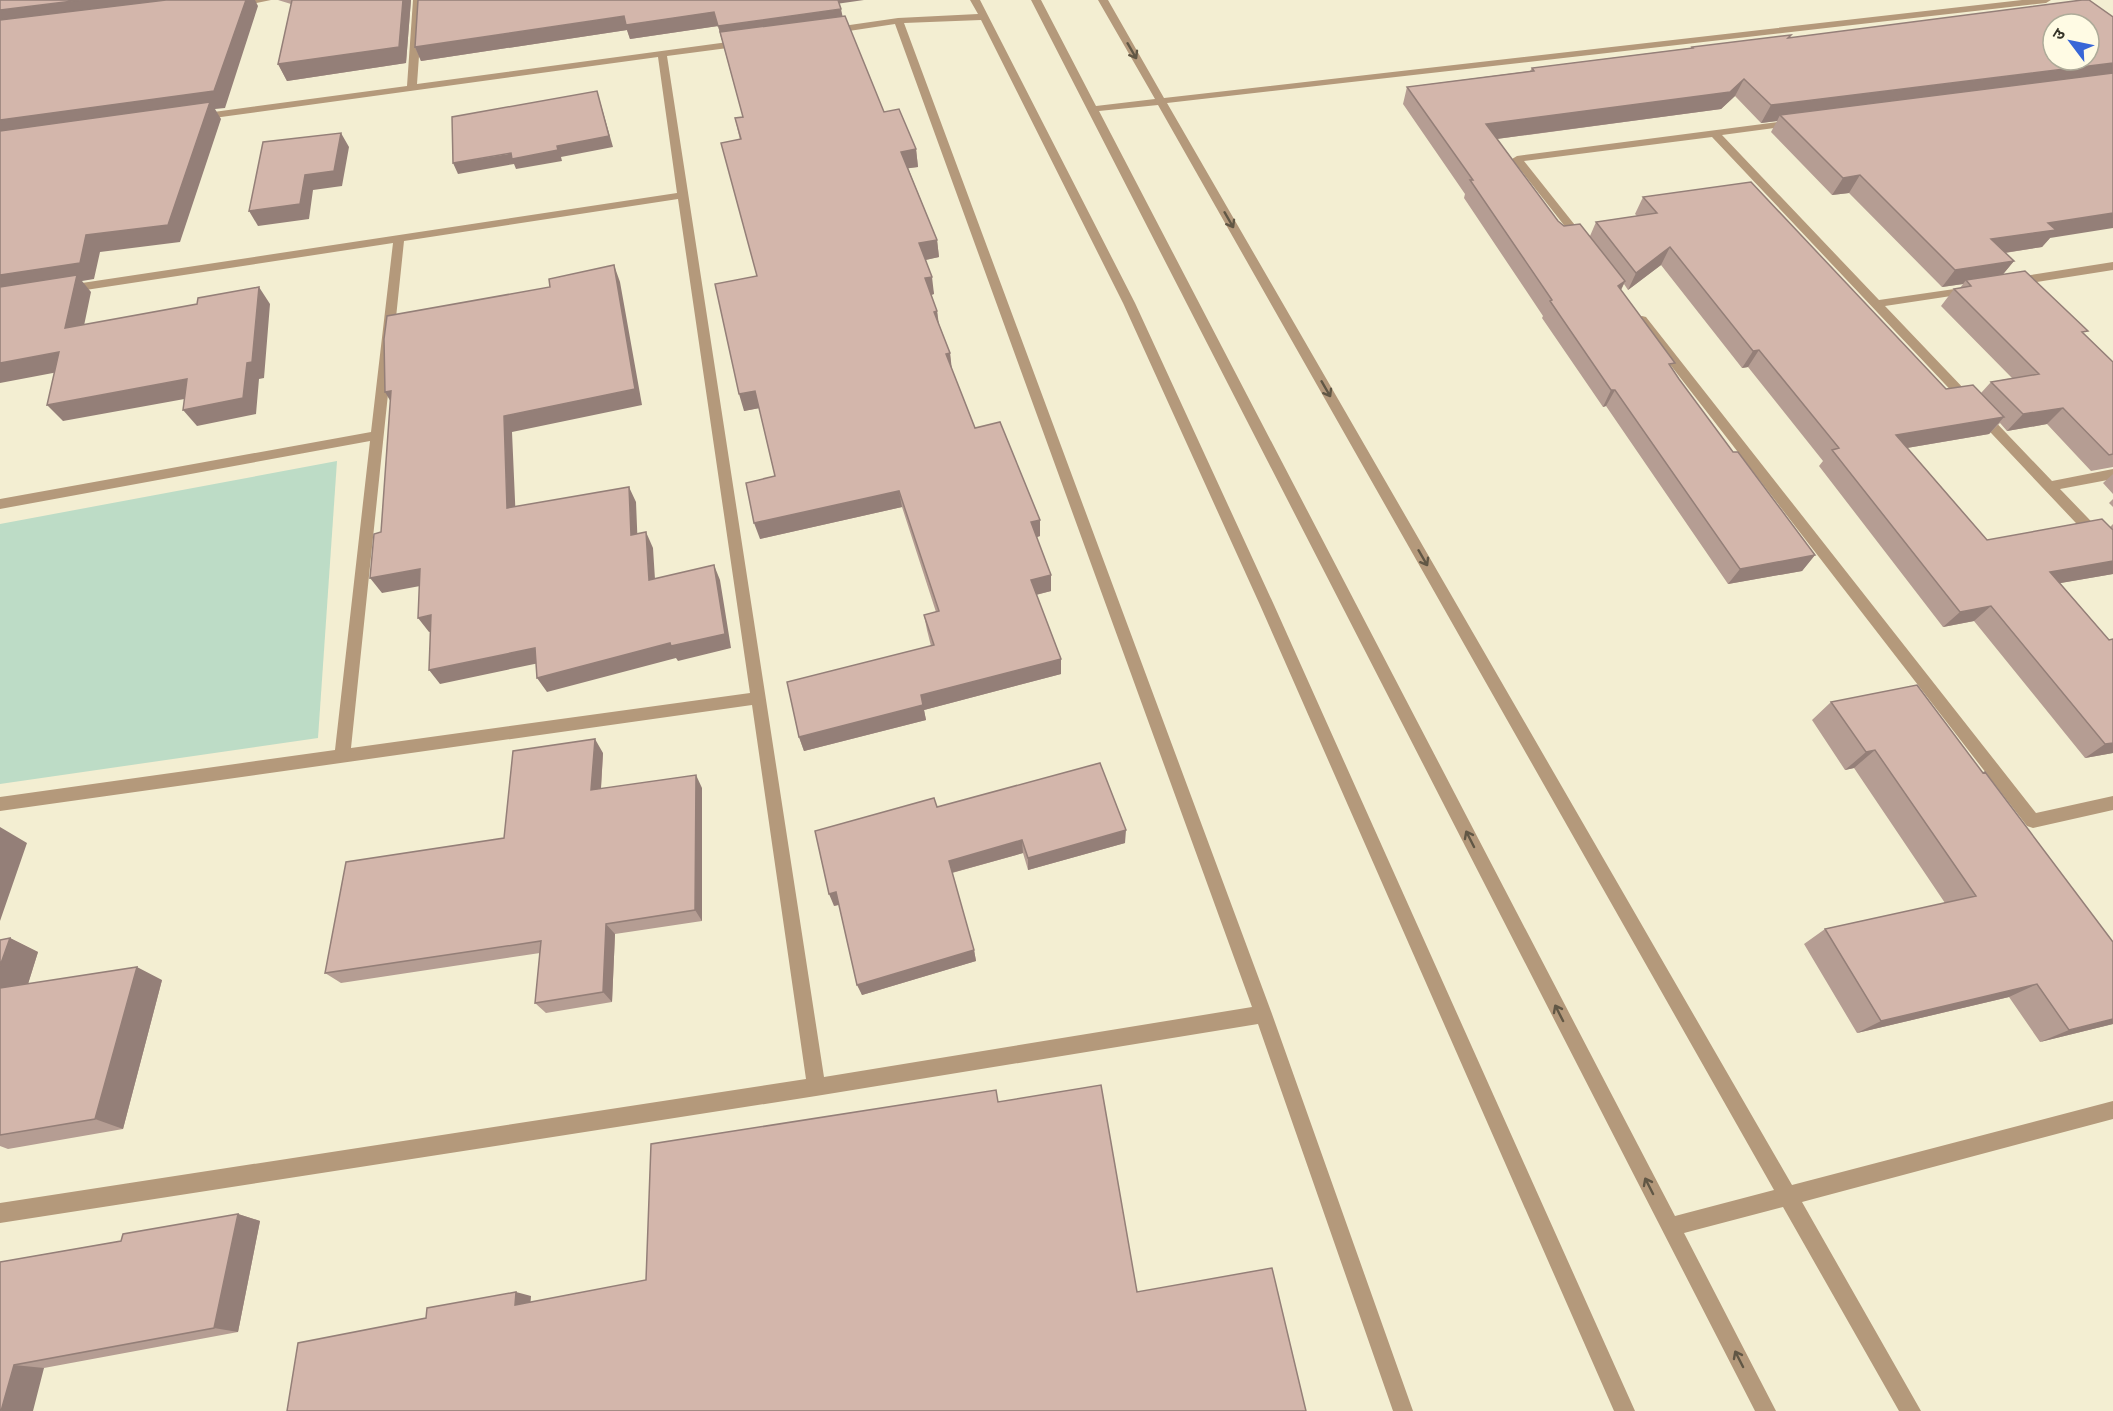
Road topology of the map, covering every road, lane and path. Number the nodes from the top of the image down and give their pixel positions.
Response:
1 (266, 0) edge
2 (418, 0) edge
3 (975, 0) edge
4 (1036, 0) edge
5 (1103, 0) edge
6 (2046, 0) edge
7 (227, 5) edge
8 (983, 17) junction
9 (898, 21) junction
10 (815, 33) edge
11 (756, 41) edge
12 (662, 54) junction
13 (412, 88) junction
14 (1162, 102) junction
15 (1093, 110) junction
16 (188, 118) edge
17 (1808, 122) edge
18 (1715, 134) junction
19 (683, 195) junction
20 (399, 239) junction
21 (1591, 253) edge
22 (2113, 266) edge
23 (59, 291) edge
24 (1876, 304) junction
25 (1635, 310) edge
26 (377, 435) junction
27 (2113, 474) edge
28 (2050, 486) junction
29 (0, 504) edge
30 (2113, 553) edge
31 (759, 698) junction
32 (342, 756) junction
33 (2113, 803) edge
34 (0, 804) edge
35 (1263, 1014) junction
36 (816, 1087) junction
37 (2113, 1110) edge
38 (1788, 1195) junction
39 (0, 1213) edge
40 (1670, 1227) junction
41 (1403, 1411) edge
42 (1625, 1411) edge
43 (1766, 1411) edge
44 (1911, 1411) edge

1 - 7 street
2 - 13 street
3 - 8 street
4 - 15 street
5 -> 14 street
6 - 14 street
8 - 9 street
8 - 42 street
9 - 10 street
9 - 35 street
11 - 12 street
12 - 13 street
12 - 19 street
13 - 16 street
14 - 15 street
14 -> 38 street
40 -> 15 street
17 - 18 street
18 - 21 street
18 - 24 street
19 - 20 street
19 - 31 street
20 - 23 street
20 - 26 street
22 - 24 street
24 - 28 street
25 - 33 street
26 - 29 street
26 - 32 street
27 - 28 street
28 - 30 street
31 - 32 street
31 - 36 street
32 - 34 street
35 - 36 street
35 - 41 street
36 - 39 street
37 - 38 street
38 - 40 street
38 - 44 street
43 -> 40 street

